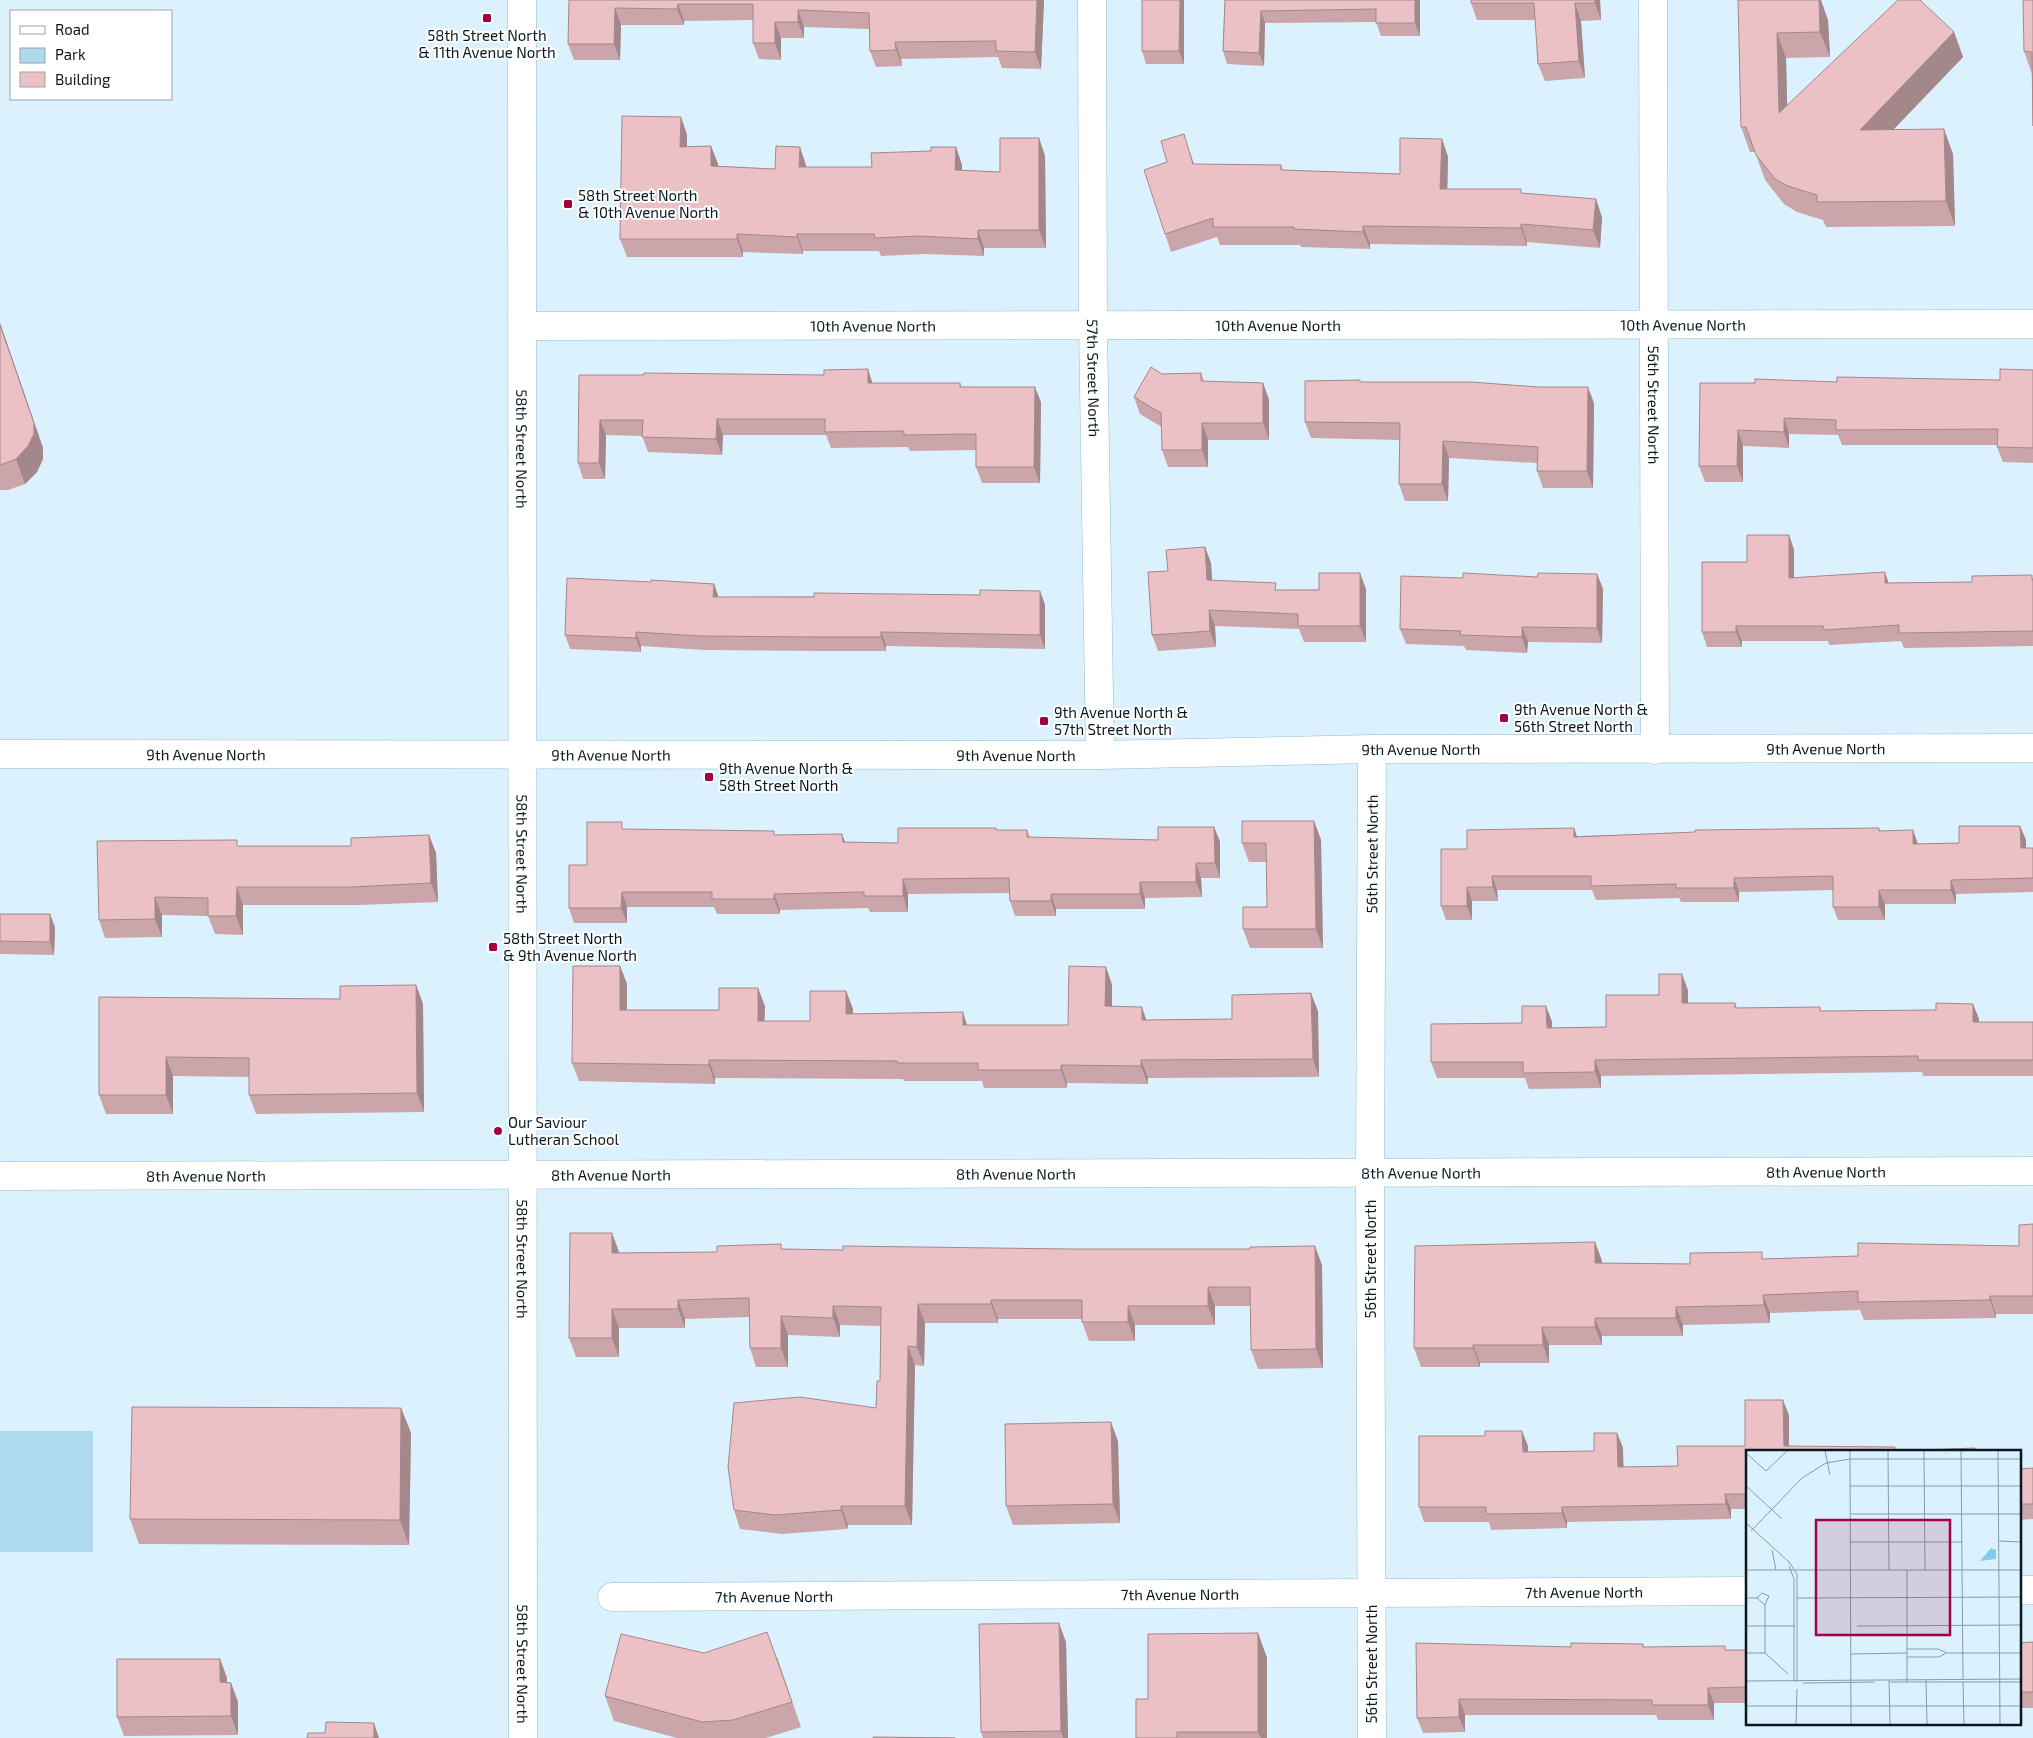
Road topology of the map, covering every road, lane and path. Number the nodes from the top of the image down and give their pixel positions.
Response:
1 (522, 0) edge
2 (1092, 0) edge
3 (1653, 0) edge
4 (2033, 324) edge
5 (523, 326) junction
6 (1093, 326) junction
7 (1654, 326) junction
8 (2033, 748) edge
9 (1372, 749) junction
10 (1654, 750) junction
11 (523, 753) junction
12 (0, 754) edge
13 (1100, 755) junction
14 (2033, 1172) edge
15 (1370, 1174) junction
16 (0, 1176) edge
17 (523, 1176) junction
18 (2020, 1590) edge
19 (2033, 1590) edge
20 (1746, 1591) edge
21 (1370, 1592) junction
22 (612, 1596) dead end
23 (523, 1738) edge
24 (1372, 1738) edge

1 - 5 street, 58th Street North
2 - 6 street, 57th Street North
3 - 7 street, 56th Street North
4 - 7 street, 10th Avenue North
5 - 6 street, 10th Avenue North
5 - 11 street, 58th Street North
6 - 7 street, 10th Avenue North
6 - 13 street, 57th Street North
7 - 10 street, 56th Street North
8 - 10 street, 9th Avenue North
9 - 10 street, 9th Avenue North
9 - 13 street, 9th Avenue North
9 - 15 street, 56th Street North
11 - 12 street, 9th Avenue North
11 - 13 street, 9th Avenue North
11 - 17 street, 58th Street North
14 - 15 street, 8th Avenue North
15 - 17 street, 8th Avenue North
15 - 21 street, 56th Street North
16 - 17 street, 8th Avenue North
17 - 23 street, 58th Street North
18 - 19 street
20 - 21 street, 7th Avenue North
21 - 22 street, 7th Avenue North
21 - 24 street, 56th Street North

